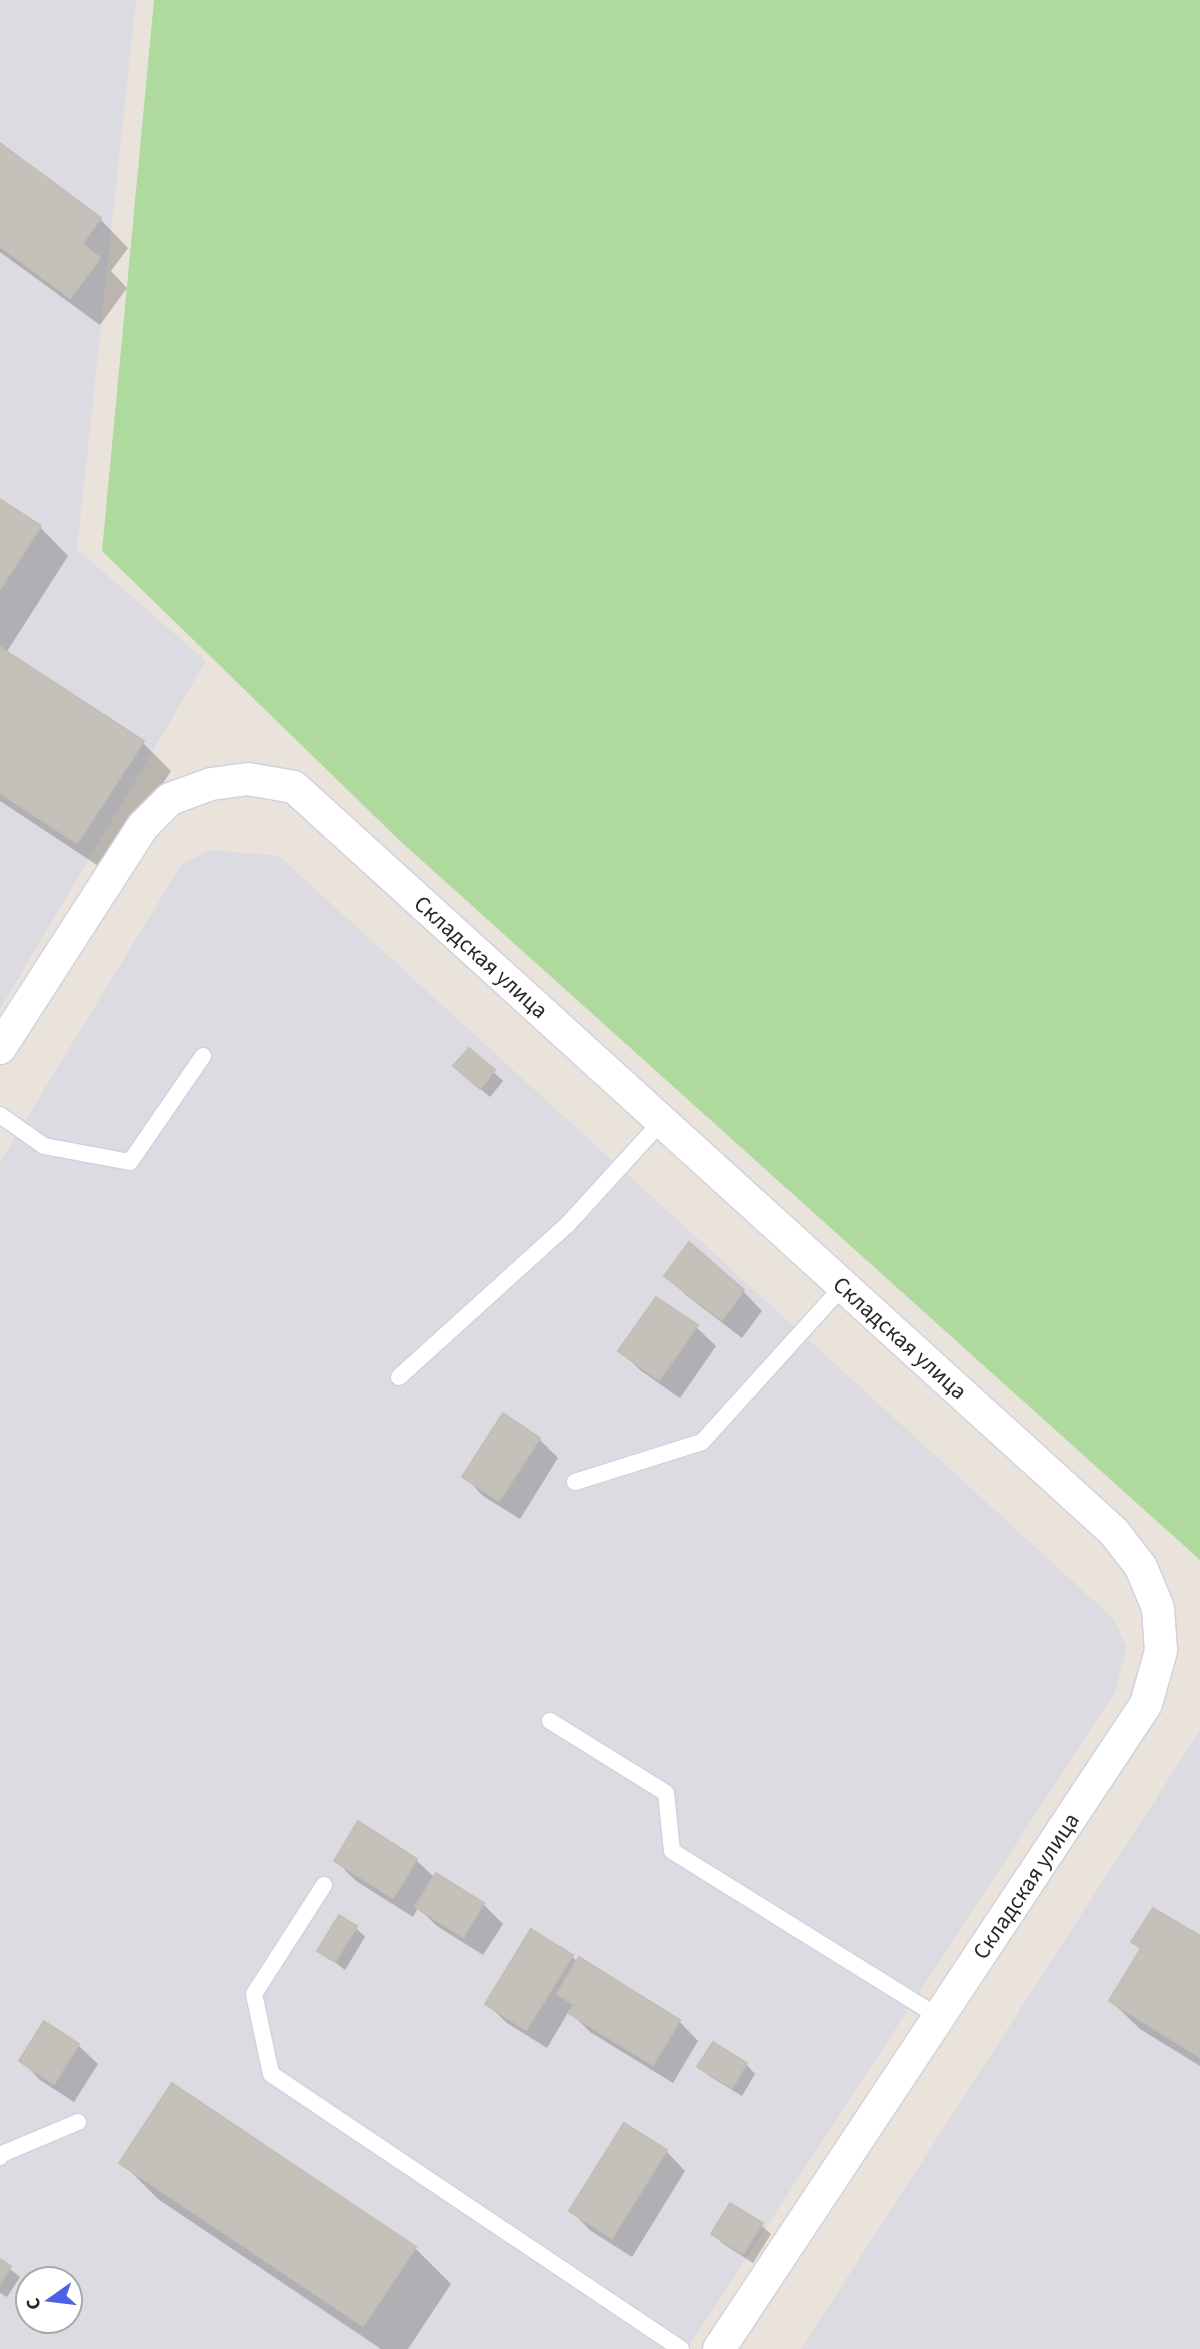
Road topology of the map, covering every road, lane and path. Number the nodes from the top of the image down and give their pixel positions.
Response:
1 (0, 1048) edge
2 (204, 1056) dead end
3 (0, 1115) edge
4 (662, 1121) junction
5 (843, 1286) junction
6 (400, 1377) dead end
7 (575, 1482) dead end
8 (550, 1721) dead end
9 (324, 1885) dead end
10 (939, 2017) junction
11 (78, 2122) dead end
12 (0, 2157) edge
13 (681, 2349) edge
14 (719, 2349) edge

1 - 4 street, Складская улица
2 - 3 lane
4 - 5 street, Складская улица
4 - 6 lane
5 - 7 lane
5 - 10 street, Складская улица
8 - 10 lane
9 - 13 lane
10 - 14 street, Складская улица
11 - 12 lane

